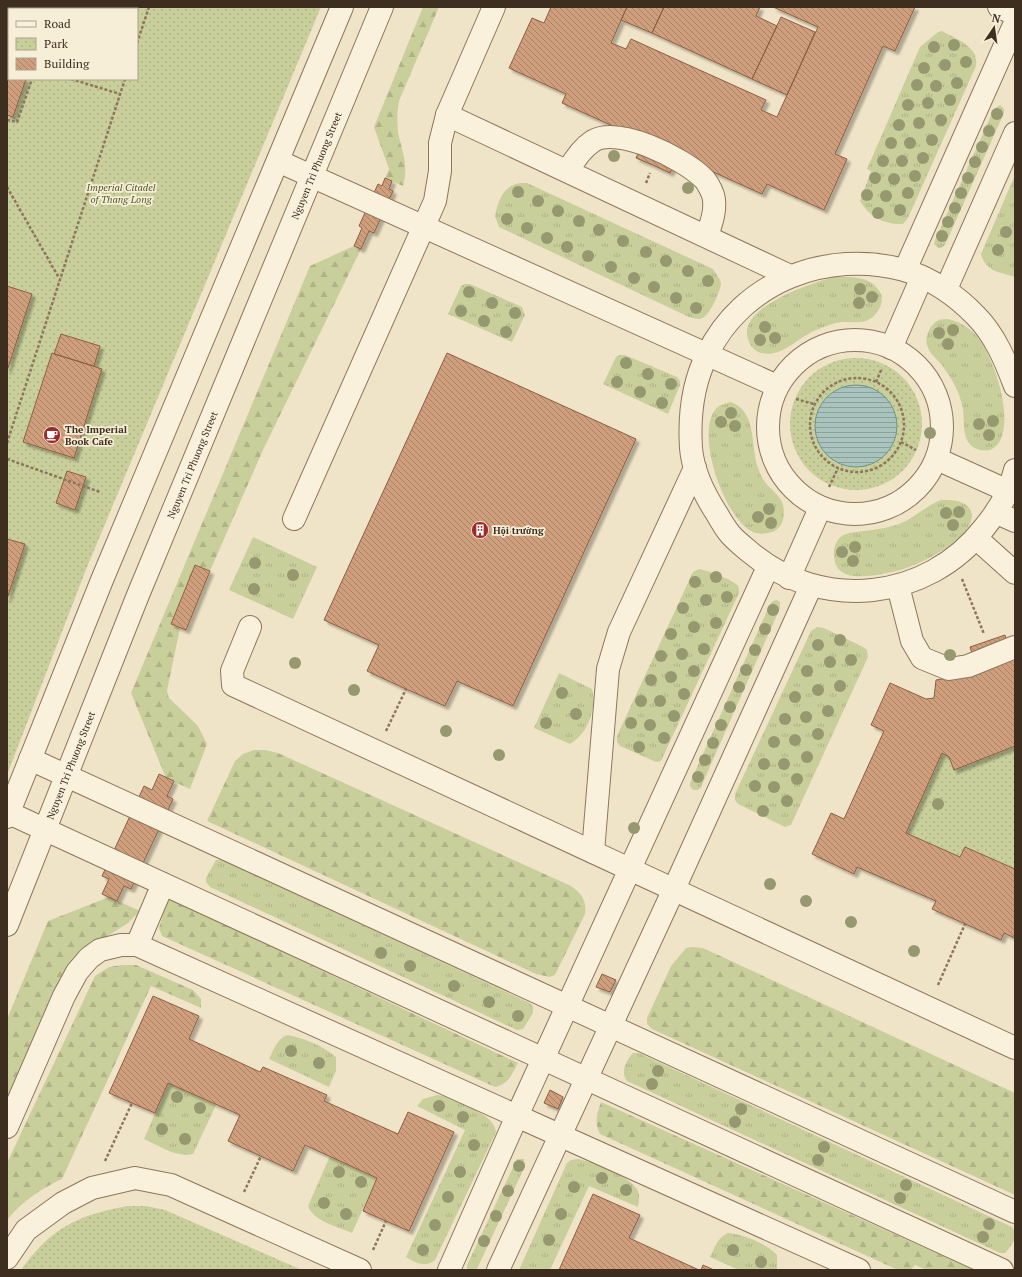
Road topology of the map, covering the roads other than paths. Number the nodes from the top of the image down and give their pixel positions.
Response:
1 (342, 7) edge
2 (382, 7) edge
3 (494, 7) edge
4 (998, 7) edge
5 (1015, 14) edge
6 (1015, 24) edge
7 (447, 115) junction
8 (1015, 133) edge
9 (278, 161) junction
10 (568, 171) junction
11 (312, 177) junction
12 (424, 227) junction
13 (707, 236) junction
14 (914, 274) junction
15 (790, 276) junction
16 (946, 289) junction
17 (891, 348) junction
18 (1009, 352) edge
19 (706, 355) junction
20 (777, 386) junction
21 (1015, 386) edge
22 (937, 459) junction
23 (695, 468) junction
24 (1013, 477) edge
25 (820, 508) junction
26 (1006, 517) edge
27 (294, 519) dead end
28 (976, 538) junction
29 (768, 567) junction
30 (1015, 573) edge
31 (789, 578) junction
32 (811, 586) junction
33 (898, 586) junction
34 (250, 627) dead end
35 (1015, 648) edge
36 (30, 759) junction
37 (67, 776) junction
38 (8, 815) edge
39 (45, 830) junction
40 (593, 852) junction
41 (631, 870) junction
42 (163, 884) junction
43 (674, 889) junction
44 (7, 925) edge
45 (137, 945) junction
46 (568, 1005) junction
47 (612, 1025) junction
48 (1015, 1048) edge
49 (543, 1060) junction
50 (587, 1079) junction
51 (517, 1116) junction
52 (7, 1127) edge
53 (561, 1136) junction
54 (1015, 1212) edge
55 (7, 1258) edge
56 (360, 1270) edge
57 (449, 1270) edge
58 (498, 1270) edge
59 (859, 1270) edge
60 (1002, 1270) edge

1 - 9 street
2 - 11 street, Nguyen Tri Phuong Street
3 - 7 street
4 - 5 street
6 - 14 street
7 - 10 street
7 - 12 street
8 - 16 street
9 - 11 street
9 - 36 street
10 - 13 street
10 - 13 street
11 - 12 street
11 - 37 street, Nguyen Tri Phuong Street
12 - 19 street
12 - 27 street
13 - 15 street
14 - 15 street
14 - 16 street
14 - 17 street
15 - 19 street
16 - 18 street
17 - 20 street
17 - 22 street
18 - 21 street
19 - 20 street
19 - 23 street
20 - 25 street
22 - 24 street
22 - 25 street
23 - 29 street
23 - 40 street
24 - 26 street
25 - 31 street
26 - 28 street
28 - 30 street
28 - 33 street
29 - 31 street
29 - 41 street
31 - 32 street
32 - 33 street
32 - 43 street
33 - 35 street
34 - 40 street
36 - 37 street
36 - 38 street
37 - 39 street, Nguyen Tri Phuong Street
37 - 46 street
38 - 39 street
39 - 42 street
39 - 44 street, Nguyen Tri Phuong Street
40 - 41 street
41 - 43 street
41 - 46 street
42 - 45 street
42 - 49 street
43 - 47 street
43 - 48 street
45 - 51 street
45 - 52 street
46 - 47 street
46 - 49 street
47 - 50 street
47 - 54 street
49 - 50 street
49 - 51 street
50 - 53 street
50 - 60 street
51 - 53 street
51 - 57 street
53 - 58 street
53 - 59 street
55 - 56 street

